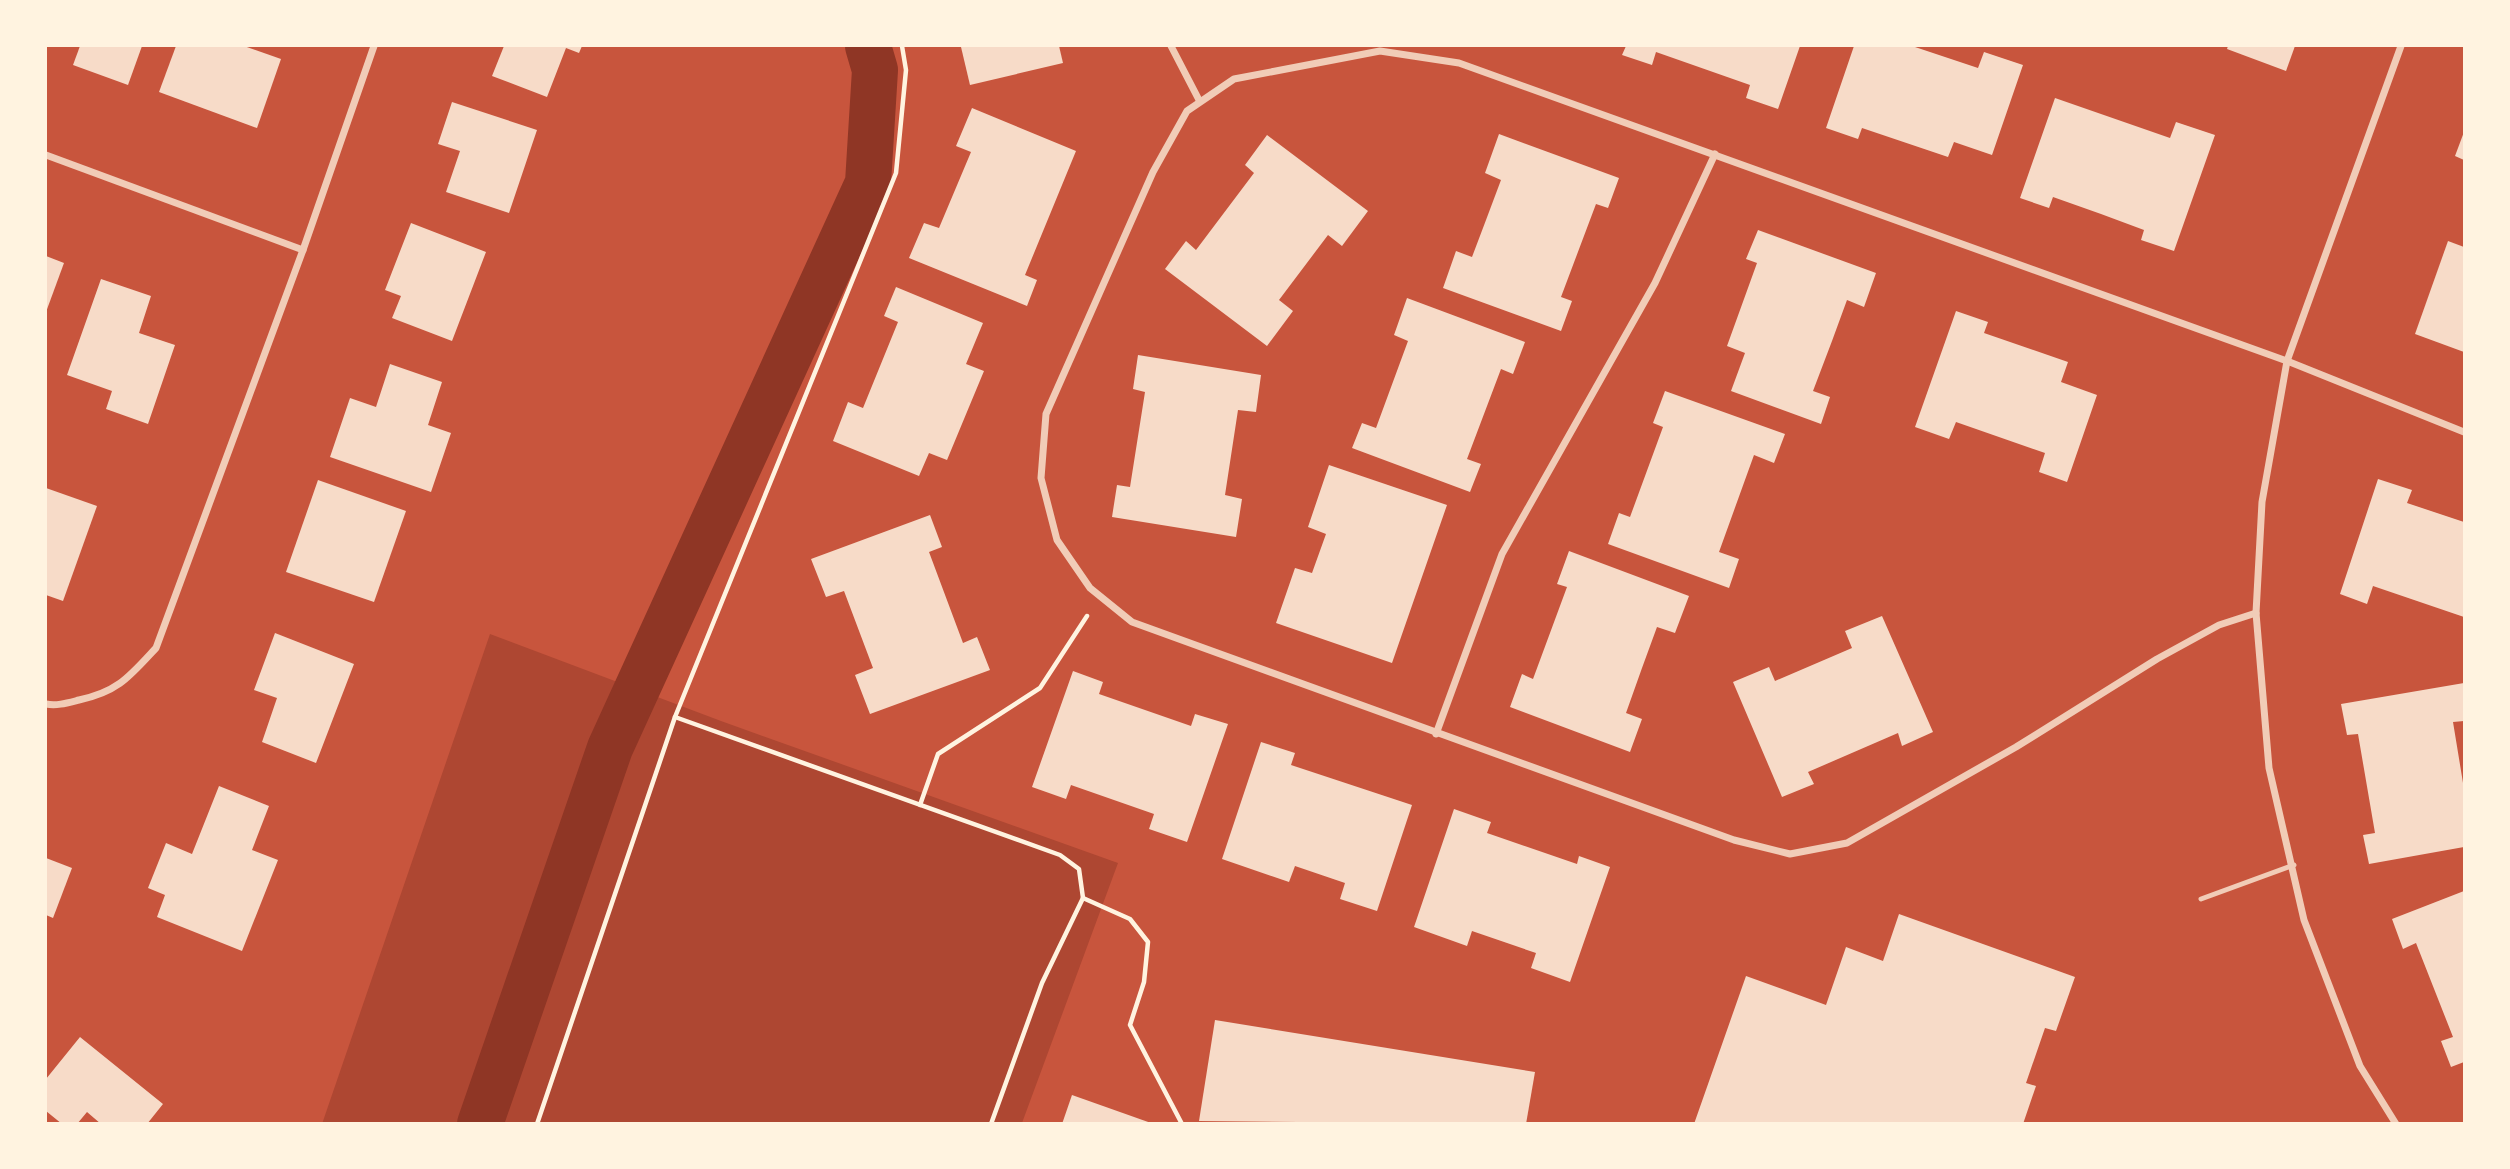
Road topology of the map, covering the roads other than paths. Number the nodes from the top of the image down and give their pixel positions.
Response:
1 (374, 46) edge
2 (1171, 46) edge
3 (2401, 46) edge
4 (1199, 100) junction
5 (1715, 154) junction
6 (46, 155) edge
7 (303, 250) junction
8 (2287, 362) junction
9 (2465, 432) edge
10 (2256, 613) junction
11 (46, 704) edge
12 (1436, 734) junction
13 (2294, 864) junction
14 (2202, 899) dead end
15 (2396, 1124) edge

1 - 7 street
2 - 4 street
3 - 8 street
4 - 5 street
4 - 12 street
5 - 8 street
5 - 12 street
6 - 7 street
7 - 11 street
8 - 9 street
8 - 10 street
10 - 12 street
10 - 13 street
13 - 14 lane
13 - 15 street

